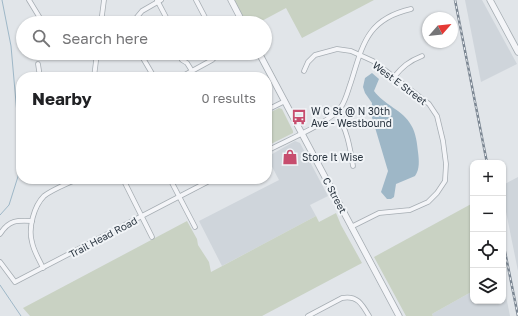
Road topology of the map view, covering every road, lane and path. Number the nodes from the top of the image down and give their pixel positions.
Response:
1 (29, 0) edge
2 (104, 0) edge
3 (196, 0) edge
4 (231, 0) edge
5 (490, 0) edge
6 (158, 1) edge
7 (411, 9) dead end
8 (39, 16) edge
9 (101, 16) edge
10 (138, 16) edge
11 (166, 16) edge
12 (204, 16) edge
13 (239, 16) edge
14 (518, 52) edge
15 (359, 55) junction
16 (422, 56) dead end
17 (96, 60) edge
18 (144, 60) edge
19 (182, 60) dead end
20 (212, 60) edge
21 (263, 60) edge
22 (38, 64) dead end
23 (192, 71) joint
24 (304, 71) dead end
25 (39, 72) edge
26 (95, 72) edge
27 (151, 72) edge
28 (269, 72) edge
29 (272, 77) edge
30 (394, 77) junction
31 (285, 101) junction
32 (272, 108) edge
33 (336, 112) junction
34 (302, 133) junction
35 (272, 148) edge
36 (353, 166) dead end
37 (67, 184) edge
38 (127, 184) edge
39 (172, 184) edge
40 (204, 184) edge
41 (179, 197) junction
42 (143, 216) junction
43 (32, 221) junction
44 (195, 227) dead end
45 (351, 227) junction
46 (0, 234) edge
47 (152, 237) dead end
48 (0, 262) edge
49 (43, 268) junction
50 (308, 316) edge
51 (369, 316) edge
52 (399, 316) edge

1 - 8 street
2 - 9 street
3 - 12 street
4 - 13 street
5 - 14 street
6 - 10 street
6 - 11 street
7 - 15 street
15 - 24 street, West E Street
15 - 30 street, West E Street
15 - 33 street
16 - 30 street
17 - 26 street
18 - 27 street
19 - 23 street
20 - 23 street
21 - 28 street, C Street
22 - 25 street
29 - 31 street, C Street
30 - 45 street, West E Street
31 - 32 street
31 - 34 street, C Street
33 - 34 street
33 - 36 street
34 - 35 street
34 - 45 street, C Street
37 - 43 street
38 - 42 street
39 - 41 street
40 - 41 street, Trail Head Road
41 - 42 street, Trail Head Road
41 - 44 street
42 - 47 street
42 - 49 street, Trail Head Road
43 - 46 street
43 - 49 street
45 - 52 street, C Street
48 - 49 street, Trail Head Road
50 - 51 street

